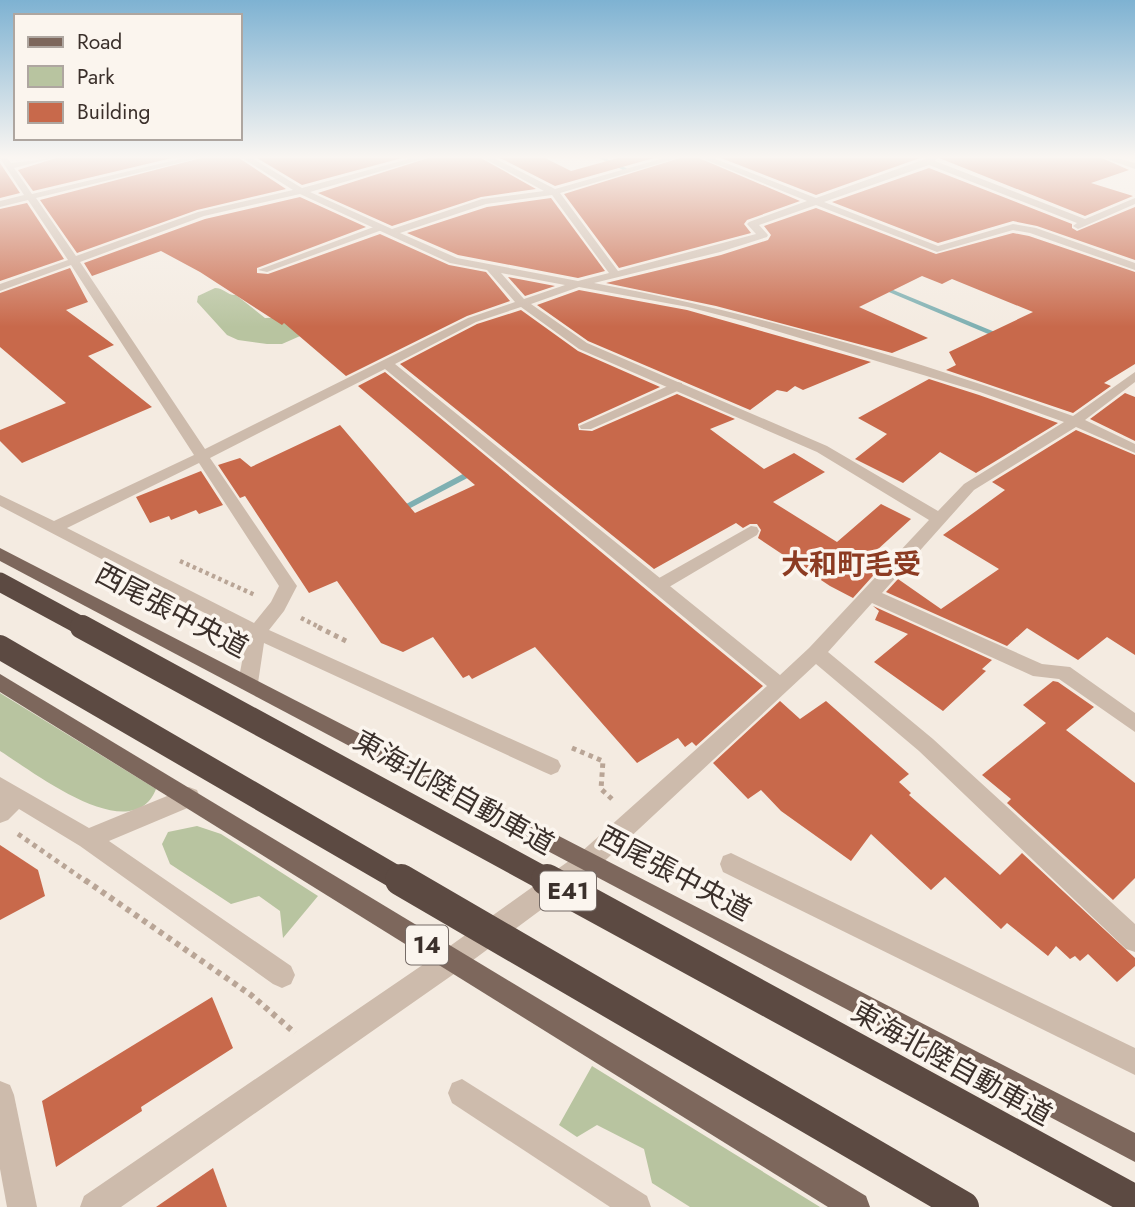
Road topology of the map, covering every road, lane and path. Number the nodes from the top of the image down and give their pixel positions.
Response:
1 (42, 214) edge
2 (200, 214) edge
3 (349, 214) edge
4 (440, 214) edge
5 (571, 214) edge
6 (781, 214) edge
7 (850, 214) edge
8 (1065, 214) edge
9 (1105, 214) edge
10 (1086, 223) junction
11 (384, 231) junction
12 (1052, 237) junction
13 (75, 261) junction
14 (1135, 267) edge
15 (491, 268) junction
16 (262, 270) dead end
17 (616, 275) junction
18 (578, 284) junction
19 (0, 288) edge
20 (521, 302) junction
21 (387, 364) junction
22 (1135, 376) edge
23 (677, 386) junction
24 (1075, 421) junction
25 (586, 426) dead end
26 (1135, 449) edge
27 (201, 457) junction
28 (0, 500) edge
29 (939, 519) junction
30 (55, 527) junction
31 (751, 531) dead end
32 (0, 554) edge
33 (0, 582) edge
34 (658, 586) junction
35 (870, 595) junction
36 (257, 632) junction
37 (0, 647) edge
38 (816, 653) junction
39 (0, 682) edge
40 (247, 683) junction
41 (780, 686) junction
42 (1135, 724) edge
43 (551, 766) dead end
44 (189, 797) junction
45 (7, 806) edge
46 (88, 839) junction
47 (588, 861) junction
48 (732, 864) dead end
49 (1135, 940) edge
50 (452, 960) junction
51 (282, 975) dead end
52 (317, 1051) junction
53 (1135, 1062) edge
54 (462, 1093) dead end
55 (0, 1095) edge
56 (1135, 1148) edge
57 (1135, 1201) edge
58 (22, 1207) edge
59 (95, 1207) edge
60 (636, 1207) edge
61 (855, 1207) edge
62 (962, 1207) edge

1 - 13 street
2 - 13 street
3 - 11 street
4 - 11 street
5 - 17 street
6 - 17 street
7 - 12 street
8 - 10 street
9 - 10 street
10 - 12 street
11 - 15 street
11 - 16 street
12 - 14 street
13 - 19 street
13 - 27 street
15 - 18 street
15 - 20 street
17 - 18 street
18 - 20 street
18 - 24 street
20 - 21 street
20 - 23 street
21 - 27 street
21 - 34 street
22 - 24 street
23 - 25 street
23 - 29 street
24 - 26 street
24 - 29 street
27 - 30 street
27 - 36 street
28 - 30 street
29 - 35 street
30 - 36 street
31 - 34 street
32 - 40 main road, 西尾張中央道
33 - 57 highway, 東海北陸自動車道 / E41, bridge
34 - 41 street
35 - 38 street
35 - 42 street
36 - 40 street
36 - 43 street
37 - 62 highway, bridge
38 - 41 street
38 - 49 street
39 - 44 main road, 14
40 - 47 main road, 西尾張中央道
41 - 47 street
44 - 46 street
44 - 50 main road, 14
45 - 46 street
45 - 52 path
46 - 51 street
47 - 50 street
47 - 56 main road, 西尾張中央道
48 - 53 street
50 - 52 street
50 - 61 main road, 14
52 - 59 street
54 - 60 street
55 - 58 street

